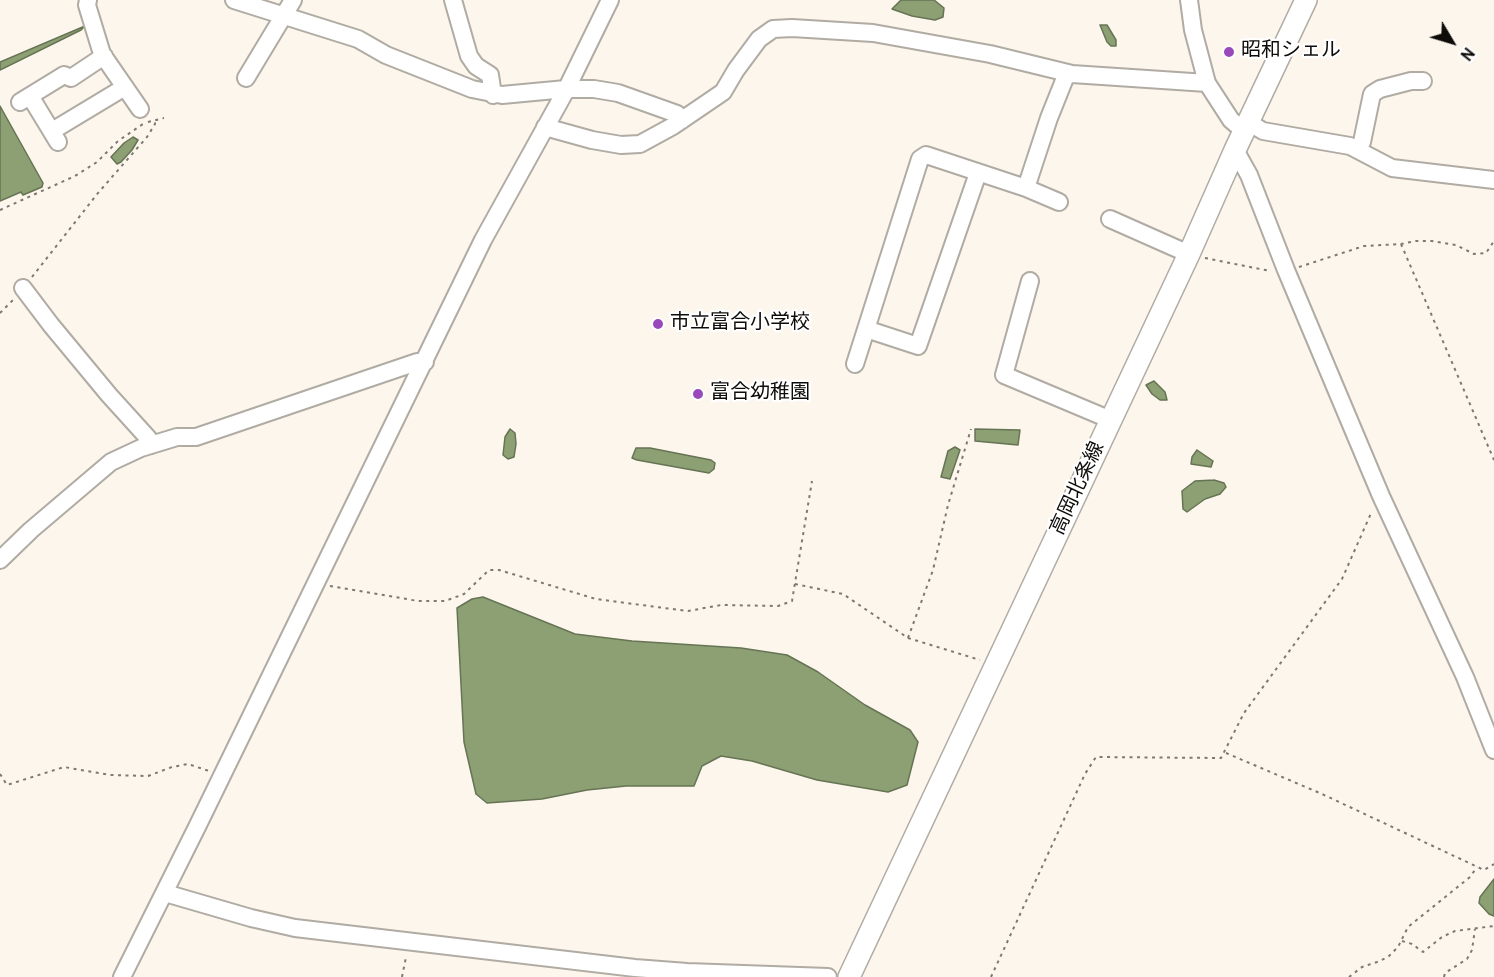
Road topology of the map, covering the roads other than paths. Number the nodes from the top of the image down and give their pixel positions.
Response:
1 (88, 0) edge
2 (234, 0) edge
3 (293, 0) edge
4 (453, 0) edge
5 (610, 0) edge
6 (1190, 0) edge
7 (1306, 0) edge
8 (284, 15) junction
9 (104, 56) junction
10 (1067, 73) junction
11 (246, 78) dead end
12 (1423, 81) dead end
13 (1207, 83) junction
14 (125, 87) junction
15 (566, 89) junction
16 (494, 95) junction
17 (140, 109) dead end
18 (682, 120) junction
19 (544, 127) junction
20 (1242, 134) junction
21 (1358, 149) junction
22 (978, 172) junction
23 (1494, 180) edge
24 (1026, 188) junction
25 (1059, 202) dead end
26 (1110, 219) dead end
27 (1189, 254) junction
28 (1030, 281) dead end
29 (23, 288) road end
30 (866, 330) junction
31 (425, 362) junction
32 (855, 364) dead end
33 (1111, 420) junction
34 (151, 445) junction
35 (0, 560) edge
36 (1494, 750) edge
37 (165, 893) junction
38 (122, 977) edge
39 (828, 977) edge
40 (849, 977) edge

1 - 9 street
2 - 8 street
3 - 8 street
4 - 16 street
5 - 15 street
6 - 13 street
7 - 20 main road, 高岡北条線
8 - 11 street
8 - 16 street
9 - 14 street
9 - 14 street
10 - 13 street
10 - 18 street
10 - 24 street
12 - 21 street
13 - 20 street
14 - 17 street
15 - 16 street
15 - 18 street
15 - 19 street
18 - 19 street
19 - 31 street
20 - 21 street
20 - 27 main road, 高岡北条線
20 - 36 street
21 - 23 street
22 - 24 street
22 - 30 street
22 - 30 street
24 - 25 street
26 - 27 street
27 - 33 main road, 高岡北条線
28 - 33 street
29 - 34 street
30 - 32 street
31 - 34 street
31 - 37 street
33 - 40 main road, 高岡北条線
34 - 35 street
37 - 38 street
37 - 39 street

